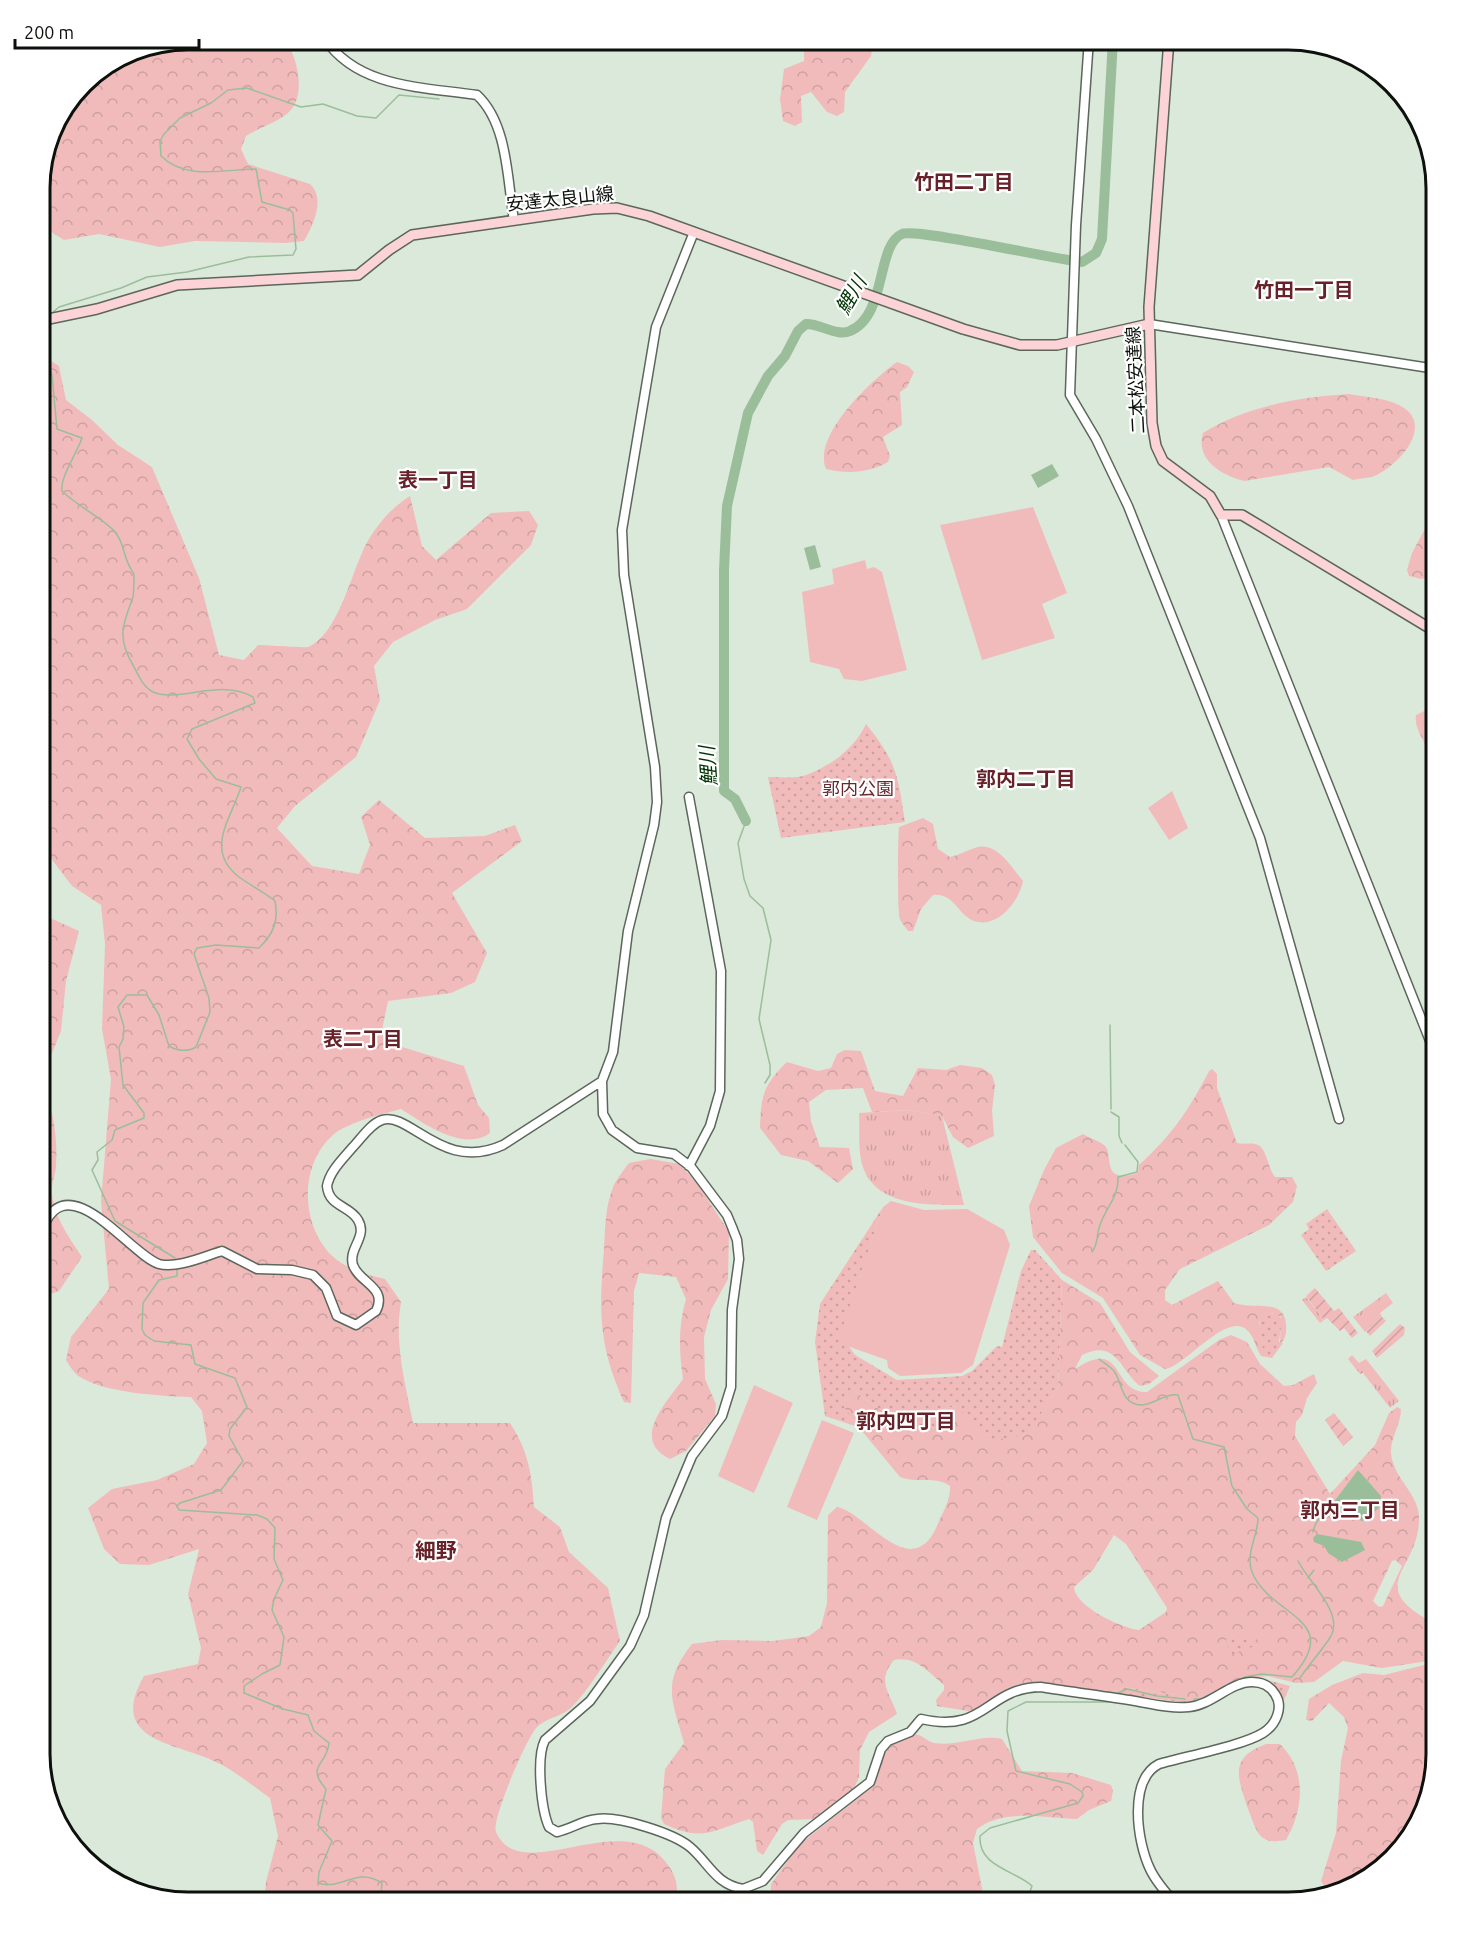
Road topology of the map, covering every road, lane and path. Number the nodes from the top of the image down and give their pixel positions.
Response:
1 (335, 50) edge
2 (1088, 50) edge
3 (1168, 50) edge
4 (514, 220) junction
5 (694, 232) junction
6 (50, 319) edge
7 (1149, 324) junction
8 (1071, 342) junction
9 (1426, 367) edge
10 (1221, 515) junction
11 (1426, 626) edge
12 (689, 797) dead end
13 (1426, 1031) edge
14 (602, 1081) junction
15 (1339, 1119) dead end
16 (689, 1166) junction
17 (50, 1217) edge
18 (1166, 1892) edge

1 - 4 street
2 - 8 street
3 - 7 main road, 二本松安達線
4 - 5 main road, 安達太良山線
4 - 6 main road, 安達太良山線
5 - 8 main road, 安達太良山線
5 - 14 street
7 - 8 main road, 安達太良山線
7 - 9 street
7 - 10 main road, 二本松安達線
8 - 15 street
10 - 11 main road
10 - 13 street
12 - 16 street
14 - 16 street
14 - 17 street
16 - 18 street

